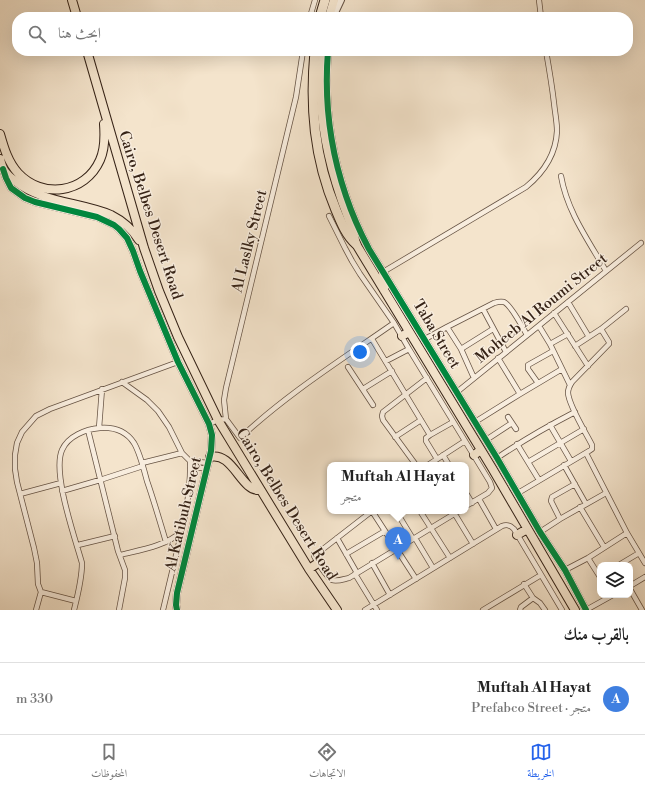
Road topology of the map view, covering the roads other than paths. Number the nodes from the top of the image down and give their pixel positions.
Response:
1 (72, 0) edge
2 (314, 0) edge
3 (325, 0) edge
4 (334, 0) edge
5 (341, 0) edge
6 (539, 0) edge
7 (76, 12) edge
8 (311, 12) edge
9 (324, 12) edge
10 (326, 12) edge
11 (335, 12) edge
12 (540, 12) edge
13 (87, 56) edge
14 (302, 56) edge
15 (315, 56) edge
16 (323, 56) edge
17 (327, 56) edge
18 (547, 56) edge
19 (324, 65) junction
20 (101, 104) junction
21 (0, 134) edge
22 (0, 159) edge
23 (3, 169) junction
24 (561, 176) dead end
25 (329, 216) dead end
26 (641, 243) dead end
27 (356, 244) junction
28 (144, 248) junction
29 (606, 270) junction
30 (383, 272) junction
31 (384, 290) junction
32 (568, 302) junction
33 (483, 309) junction
34 (626, 309) dead end
35 (554, 313) junction
36 (394, 323) junction
37 (539, 326) junction
38 (447, 327) junction
39 (493, 329) junction
40 (601, 329) junction
41 (409, 332) junction
42 (568, 334) junction
43 (527, 335) junction
44 (402, 336) junction
45 (589, 337) junction
46 (372, 338) junction
47 (425, 339) junction
48 (550, 344) junction
49 (575, 346) junction
50 (409, 349) junction
51 (461, 349) junction
52 (552, 351) junction
53 (506, 352) junction
54 (498, 358) junction
55 (386, 361) junction
56 (178, 362) junction
57 (588, 366) junction
58 (348, 367) dead end
59 (562, 369) junction
60 (392, 371) junction
61 (427, 378) junction
62 (474, 378) junction
63 (122, 382) junction
64 (538, 383) junction
65 (570, 385) junction
66 (102, 389) junction
67 (363, 389) junction
68 (457, 392) junction
69 (406, 394) junction
70 (520, 394) junction
71 (373, 405) dead end
72 (575, 412) junction
73 (508, 417) dead end
74 (222, 420) junction
75 (421, 420) junction
76 (453, 422) junction
77 (475, 422) junction
78 (512, 423) junction
79 (209, 424) junction
80 (550, 425) junction
81 (100, 428) junction
82 (516, 429) dead end
83 (584, 429) junction
84 (88, 430) junction
85 (430, 434) junction
86 (395, 437) junction
87 (486, 440) junction
88 (465, 441) junction
89 (560, 442) junction
90 (517, 444) junction
91 (481, 450) junction
92 (588, 452) junction
93 (182, 454) junction
94 (443, 455) junction
95 (474, 455) junction
96 (497, 458) junction
97 (437, 459) junction
98 (572, 461) junction
99 (414, 462) edge
100 (432, 462) edge
101 (447, 462) edge
102 (528, 462) junction
103 (208, 463) junction
104 (142, 464) junction
105 (190, 464) junction
106 (564, 465) junction
107 (100, 480) junction
108 (539, 480) junction
109 (61, 483) junction
110 (575, 484) junction
111 (260, 490) junction
112 (62, 491) junction
113 (518, 493) junction
114 (606, 493) junction
115 (20, 494) junction
116 (469, 498) edge
117 (479, 498) junction
118 (472, 503) junction
119 (469, 504) edge
120 (586, 504) junction
121 (580, 508) junction
122 (368, 514) edge
123 (374, 514) edge
124 (398, 514) edge
125 (422, 514) edge
126 (452, 514) edge
127 (456, 514) edge
128 (560, 519) junction
129 (431, 528) junction
130 (496, 529) junction
131 (527, 529) junction
132 (385, 531) junction
133 (182, 532) junction
134 (540, 532) junction
135 (627, 533) junction
136 (517, 535) junction
137 (115, 536) junction
138 (337, 538) junction
139 (414, 538) junction
140 (166, 542) junction
141 (473, 544) junction
142 (78, 545) junction
143 (604, 547) junction
144 (396, 549) junction
145 (639, 553) junction
146 (346, 554) junction
147 (120, 555) junction
148 (450, 558) junction
149 (588, 558) junction
150 (316, 559) junction
151 (624, 562) edge
152 (372, 563) junction
153 (645, 563) edge
154 (433, 568) junction
155 (309, 569) junction
156 (565, 570) junction
157 (597, 572) edge
158 (356, 573) junction
159 (541, 575) junction
160 (645, 577) edge
161 (416, 579) junction
162 (524, 584) junction
163 (633, 584) edge
164 (41, 592) junction
165 (390, 594) junction
166 (633, 594) edge
167 (533, 598) junction
168 (607, 598) edge
169 (76, 601) junction
170 (374, 605) junction
171 (490, 605) junction
172 (36, 610) edge
173 (74, 610) edge
174 (119, 610) edge
175 (163, 610) edge
176 (177, 610) edge
177 (337, 610) edge
178 (365, 610) edge
179 (377, 610) edge
180 (483, 610) edge
181 (494, 610) edge
182 (520, 610) edge
183 (545, 610) edge
184 (562, 610) edge
185 (575, 610) edge
186 (586, 610) edge
187 (642, 610) edge

1 - 7 highway
2 - 8 street
3 - 9 highway
4 - 10 highway
5 - 11 street
6 - 12 street
13 - 20 highway, Cairo, Belbes Desert Road
14 - 74 street, Al Laslky Street
15 - 27 highway
16 - 19 highway
17 - 19 street, Taba Street
18 - 30 street
19 - 27 highway
19 - 30 street, Taba Street
20 - 21 highway
20 - 28 highway, Cairo, Belbes Desert Road
22 - 23 highway
23 - 28 highway
23 - 56 street
24 - 29 street
25 - 36 street
26 - 29 street, Moheeb Al Roumi Street
27 - 31 highway
28 - 74 highway, Cairo, Belbes Desert Road
29 - 32 street, Moheeb Al Roumi Street
30 - 31 highway
30 - 47 street, Taba Street
31 - 41 highway
32 - 35 street, Moheeb Al Roumi Street
32 - 45 street
33 - 38 street
33 - 39 street
33 - 43 street
34 - 40 street
35 - 37 street, Moheeb Al Roumi Street
35 - 42 street
36 - 44 street
36 - 46 street
37 - 43 street, Moheeb Al Roumi Street
37 - 48 street
38 - 47 street
38 - 51 street
39 - 51 street
39 - 53 street
40 - 45 street
40 - 57 street
41 - 44 highway
41 - 91 highway
42 - 48 street
42 - 49 street
43 - 53 street, Moheeb Al Roumi Street
44 - 50 street
45 - 49 street
46 - 55 street
46 - 74 street
47 - 68 street, Taba Street
48 - 52 street
49 - 57 street
50 - 55 street
50 - 61 street
51 - 62 street
52 - 59 street
52 - 64 street
53 - 54 street, Moheeb Al Roumi Street
54 - 62 street, Moheeb Al Roumi Street
54 - 70 street
55 - 60 street
56 - 63 street
56 - 79 street
57 - 65 street
58 - 67 street
59 - 64 street
59 - 65 street
60 - 67 street
60 - 69 street
61 - 69 street
61 - 76 street
62 - 68 street, Moheeb Al Roumi Street
63 - 66 street
63 - 93 street
64 - 70 street
65 - 72 street
66 - 81 street
66 - 115 street
67 - 71 street
68 - 77 street, Taba Street
69 - 75 street
69 - 86 street
70 - 77 street
72 - 80 street
72 - 83 street
73 - 78 street
74 - 79 street
74 - 111 highway, Cairo, Belbes Desert Road
75 - 85 street
75 - 86 street
76 - 85 street
76 - 88 street
77 - 87 street, Taba Street
78 - 82 street
78 - 87 street
79 - 103 street, Al Katibuh Street
80 - 89 street
80 - 90 street
81 - 84 street
81 - 104 street
83 - 89 street
83 - 92 street
84 - 107 street
84 - 109 street
85 - 97 street
86 - 99 street
87 - 96 street, Taba Street
88 - 94 street
88 - 95 street
89 - 98 street
89 - 102 street
90 - 96 street
90 - 102 street
91 - 95 highway
91 - 131 highway
92 - 98 street
92 - 114 street
93 - 104 street
93 - 105 street
94 - 97 street
94 - 101 street
95 - 117 street
96 - 113 street, Taba Street
97 - 100 street
98 - 106 street
102 - 108 street
103 - 105 street
103 - 111 highway
103 - 176 street, Al Katibuh Street
104 - 107 street
104 - 140 street
105 - 133 street
106 - 108 street
106 - 110 street
107 - 112 street
107 - 137 street
108 - 113 street
109 - 112 street
109 - 115 street
110 - 120 street
110 - 128 street
111 - 155 highway, Cairo, Belbes Desert Road
112 - 142 street
113 - 134 street, Taba Street
114 - 120 street
114 - 135 street
115 - 164 street
116 - 118 street
117 - 118 street
117 - 130 street
118 - 119 street
120 - 121 street
121 - 128 street
121 - 143 street
122 - 138 street
123 - 132 street
124 - 139 street
125 - 129 street
126 - 129 street
127 - 141 street
128 - 134 street
129 - 139 street
129 - 148 street
130 - 136 street
130 - 141 street
131 - 136 highway
131 - 185 highway
132 - 144 street
132 - 146 street
133 - 140 street
133 - 175 street
134 - 156 street, Taba Street
135 - 143 street
135 - 145 street
136 - 159 street
137 - 142 street
137 - 147 street
138 - 146 street
138 - 150 street
139 - 144 street
139 - 154 street
140 - 147 street
141 - 148 street
142 - 169 street
143 - 149 street
144 - 152 street
144 - 161 street
145 - 151 street
145 - 153 street
146 - 158 street
147 - 174 street
148 - 154 street
149 - 156 street
149 - 157 street
150 - 155 highway
150 - 158 street
152 - 158 street
152 - 165 street
154 - 161 street
155 - 177 highway, Cairo, Belbes Desert Road
156 - 186 street, Taba Street
158 - 170 street
159 - 162 street
159 - 184 street
160 - 163 street
161 - 165 street
162 - 167 street
162 - 171 street
164 - 169 street
164 - 172 street
165 - 170 street
166 - 187 street
167 - 182 street
167 - 183 street
168 - 186 street
169 - 173 street
170 - 178 street
170 - 179 street
171 - 180 street
171 - 181 street

